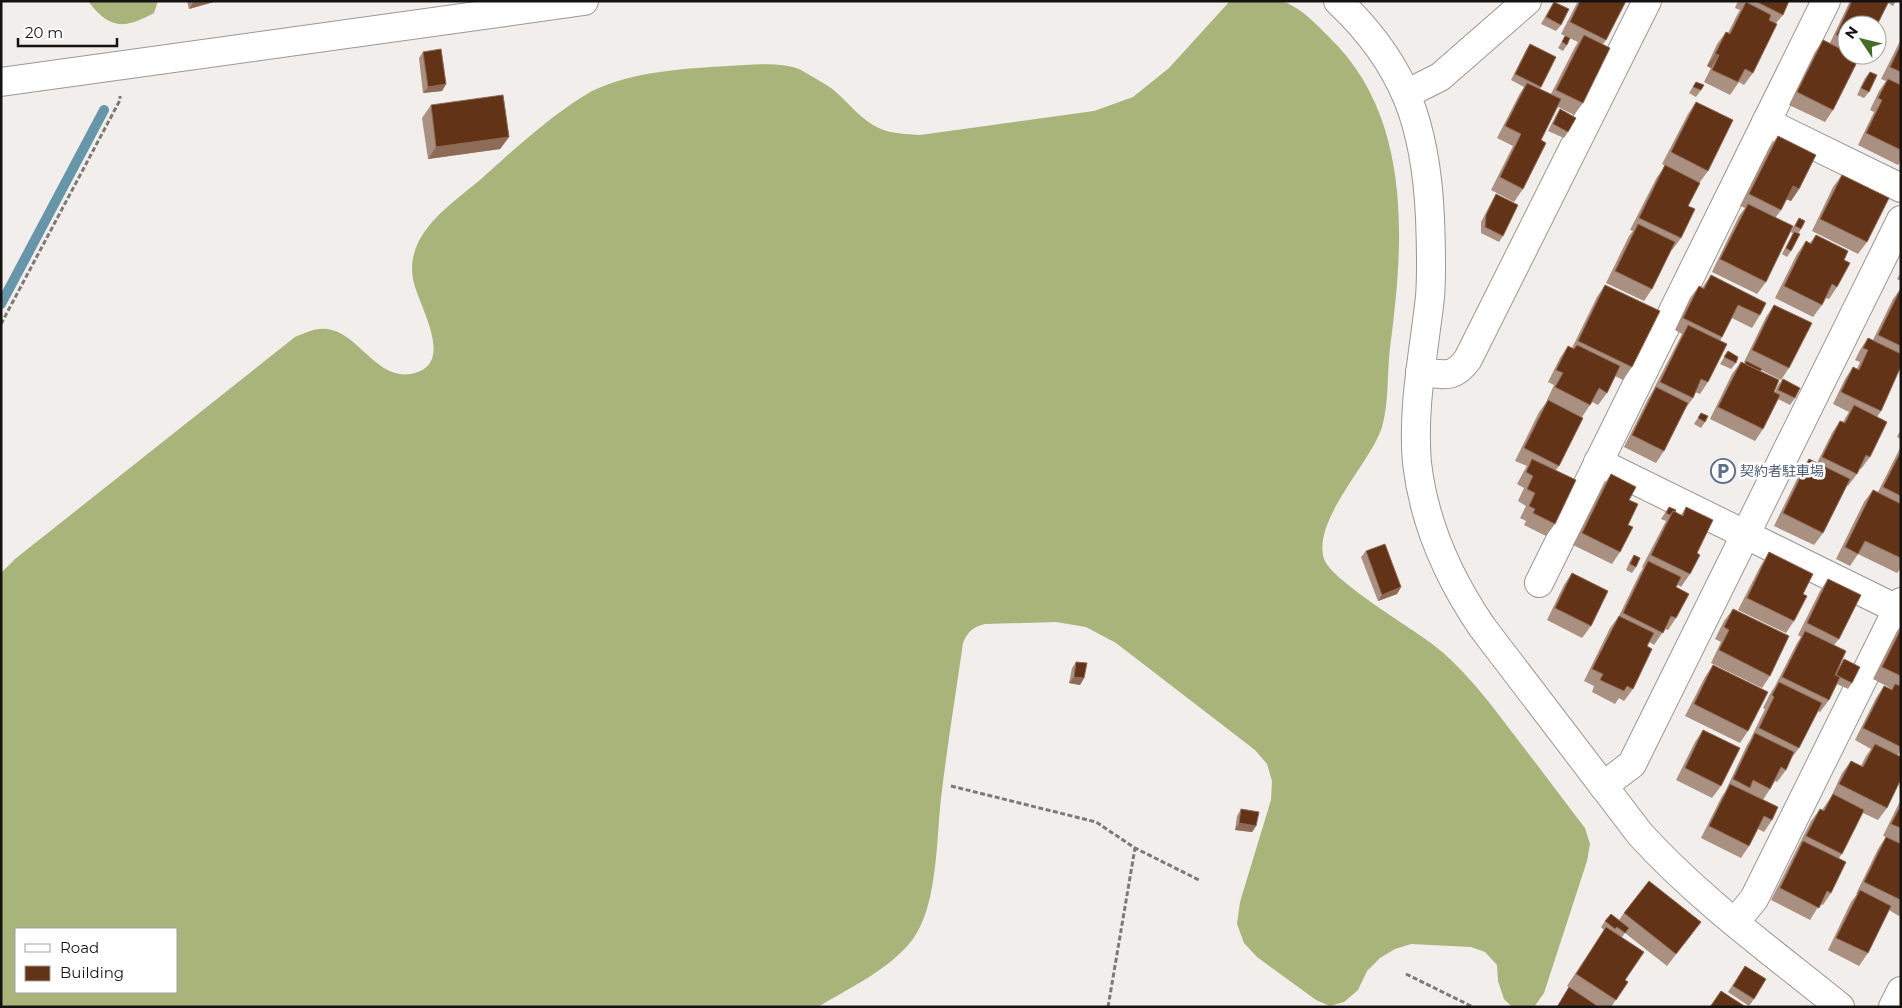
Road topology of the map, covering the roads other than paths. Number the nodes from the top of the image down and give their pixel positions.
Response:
1 (584, 1) edge
2 (1338, 1) edge
3 (1527, 1) edge
4 (1647, 1) edge
5 (1826, 1) edge
6 (1, 82) edge
7 (1406, 94) junction
8 (1766, 122) junction
9 (1901, 188) edge
10 (1901, 220) edge
11 (1420, 372) junction
12 (1598, 462) junction
13 (1745, 534) junction
14 (1539, 583) dead end
15 (1899, 608) edge
16 (1603, 786) junction
17 (1735, 922) junction
18 (1901, 991) edge
19 (1840, 1007) edge
20 (1893, 1007) edge

1 - 6 street
2 - 7 street
3 - 7 street
4 - 11 street
5 - 8 street
7 - 11 street
8 - 9 street
8 - 12 street
10 - 13 street
11 - 16 street
12 - 13 street
12 - 14 street
13 - 15 street
13 - 16 street
15 - 17 street
16 - 17 street
17 - 19 street
18 - 20 street

